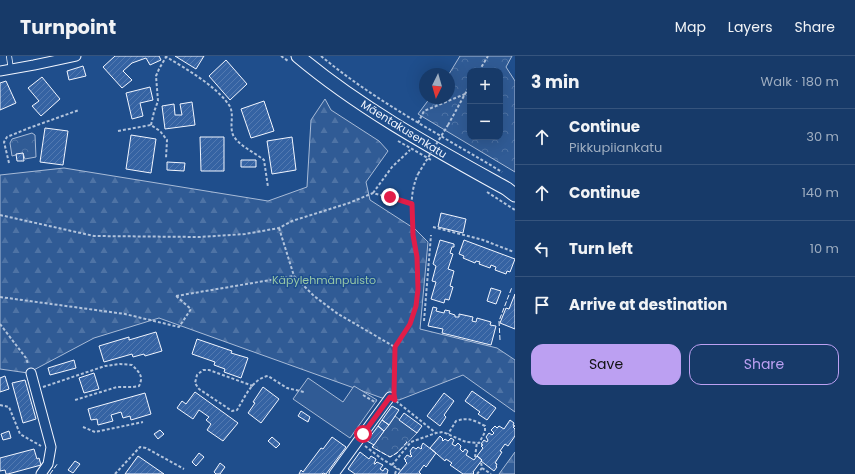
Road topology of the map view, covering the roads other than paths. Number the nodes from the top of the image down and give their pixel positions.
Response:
1 (9, 56) edge
2 (76, 56) edge
3 (298, 56) edge
4 (11, 70) junction
5 (0, 71) edge
6 (515, 195) edge
7 (31, 373) road end
8 (393, 399) road end
9 (41, 474) edge
10 (334, 474) edge

1 - 4 lane
2 - 4 street
3 - 6 main road, Mäentakusenkatu
4 - 5 street
7 - 9 street
8 - 10 street

